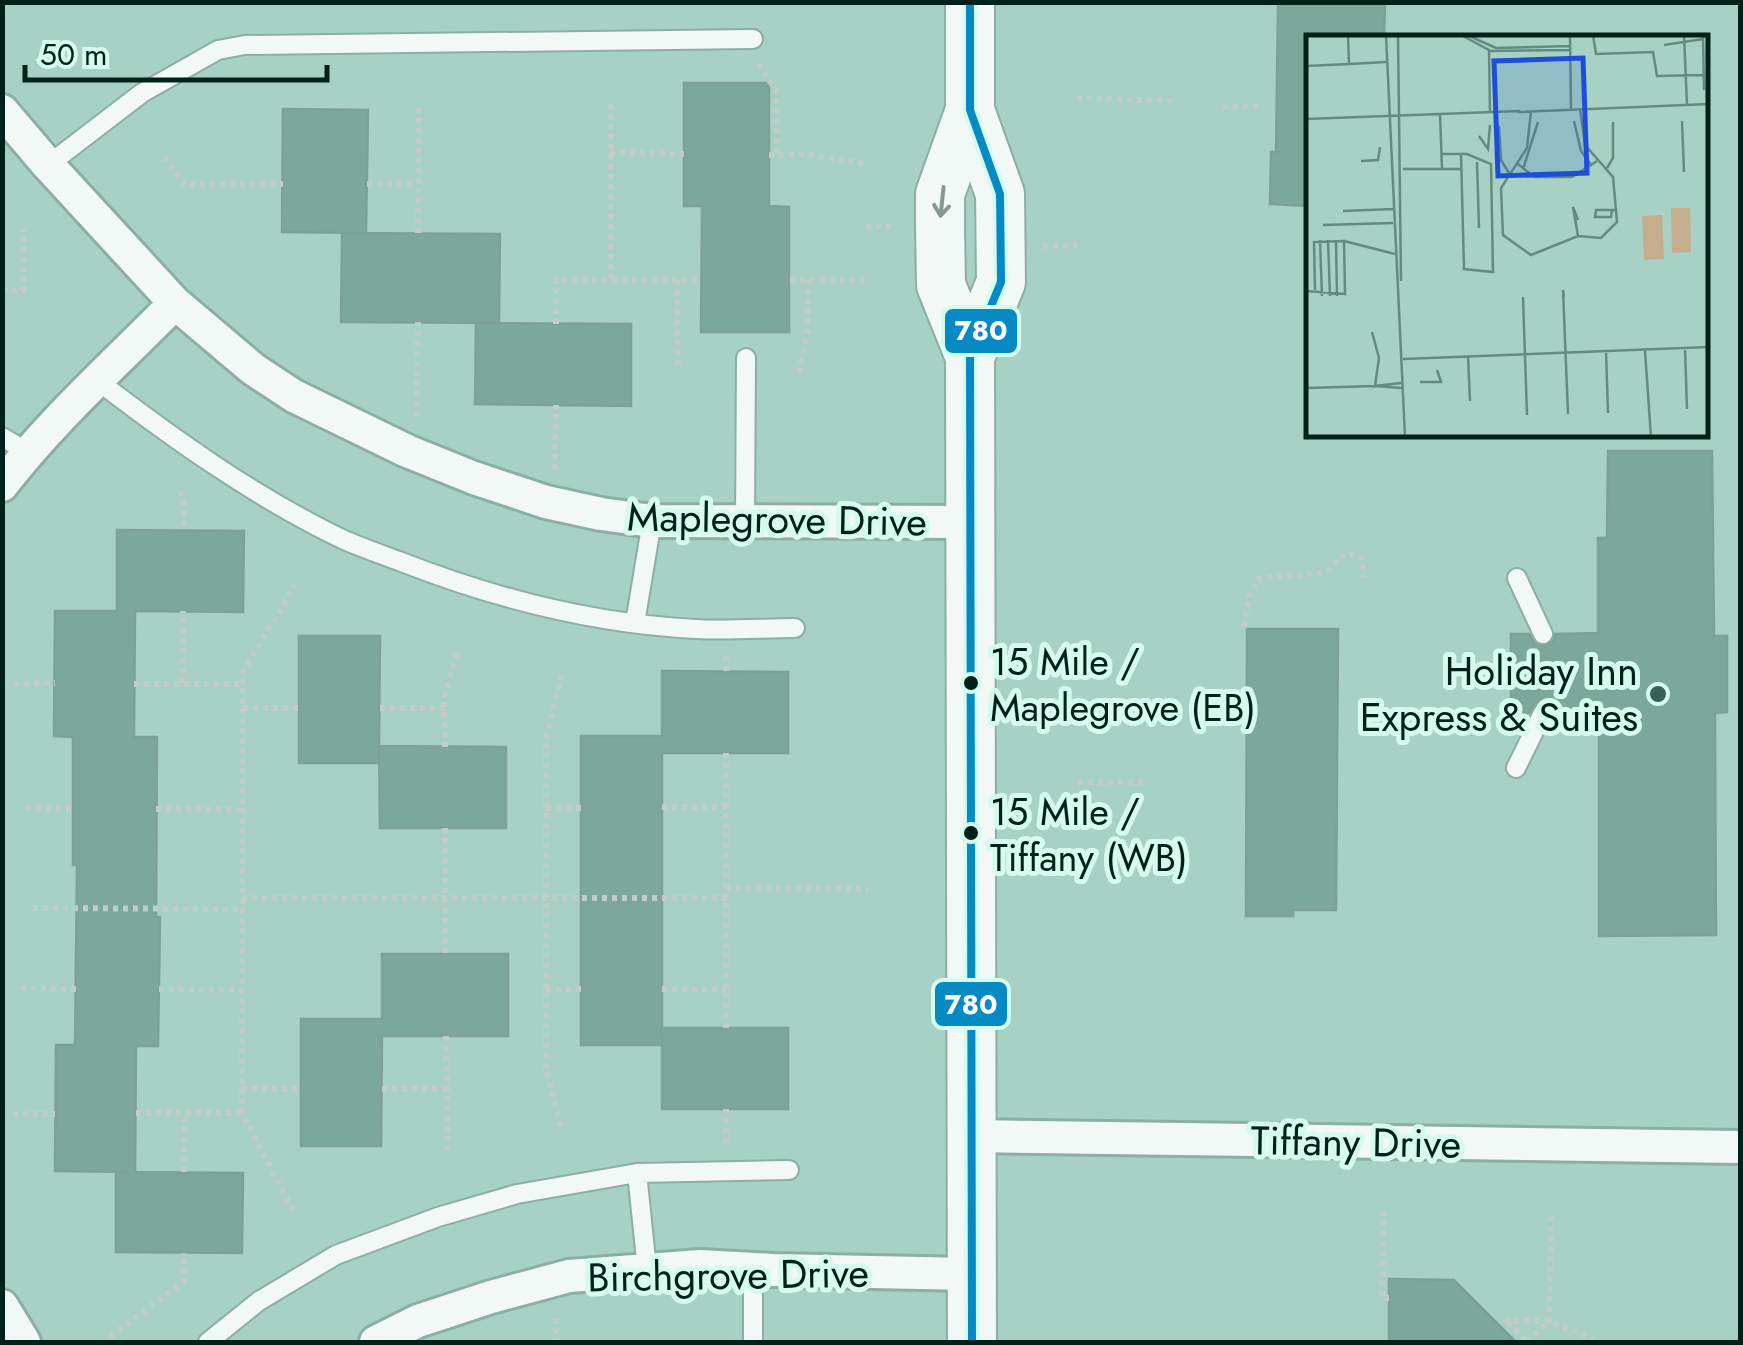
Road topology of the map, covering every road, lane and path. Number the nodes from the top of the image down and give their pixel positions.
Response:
1 (970, 2) edge
2 (754, 39) dead end
3 (754, 59) dead end
4 (1077, 98) dead end
5 (1175, 101) dead end
6 (419, 104) dead end
7 (611, 104) dead end
8 (1223, 106) dead end
9 (1260, 106) dead end
10 (2, 111) edge
11 (610, 152) junction
12 (684, 154) dead end
13 (164, 157) dead end
14 (866, 164) dead end
15 (48, 165) junction
16 (283, 184) dead end
17 (367, 184) dead end
18 (418, 184) junction
19 (866, 227) dead end
20 (900, 227) dead end
21 (23, 230) dead end
22 (418, 233) dead end
23 (1077, 245) dead end
24 (1042, 246) dead end
25 (612, 280) junction
26 (677, 280) junction
27 (702, 280) dead end
28 (790, 280) dead end
29 (808, 280) junction
30 (866, 280) dead end
31 (2, 290) edge
32 (174, 304) junction
33 (418, 322) dead end
34 (556, 324) dead end
35 (746, 358) dead end
36 (678, 370) dead end
37 (799, 373) dead end
38 (98, 381) junction
39 (556, 405) dead end
40 (417, 429) dead end
41 (15, 445) edge
42 (555, 474) dead end
43 (2, 485) edge
44 (181, 491) dead end
45 (652, 521) junction
46 (972, 522) junction
47 (745, 523) junction
48 (184, 530) dead end
49 (1363, 578) dead end
50 (1517, 578) dead end
51 (295, 585) dead end
52 (183, 611) dead end
53 (635, 624) junction
54 (1244, 627) dead end
55 (795, 628) dead end
56 (1543, 634) dead end
57 (458, 650) dead end
58 (562, 673) dead end
59 (14, 684) dead end
60 (55, 684) dead end
61 (134, 684) dead end
62 (182, 684) junction
63 (243, 684) junction
64 (243, 708) junction
65 (299, 708) dead end
66 (380, 708) dead end
67 (444, 708) junction
68 (1543, 713) dead end
69 (444, 746) dead end
70 (726, 753) dead end
71 (1516, 768) dead end
72 (1078, 782) dead end
73 (1146, 782) dead end
74 (726, 807) junction
75 (26, 808) dead end
76 (546, 808) junction
77 (581, 808) dead end
78 (662, 808) dead end
79 (73, 809) dead end
80 (156, 809) dead end
81 (242, 810) junction
82 (445, 828) dead end
83 (726, 888) junction
84 (868, 888) dead end
85 (242, 898) junction
86 (445, 898) junction
87 (546, 898) junction
88 (726, 898) junction
89 (33, 908) dead end
90 (242, 909) junction
91 (446, 954) dead end
92 (21, 988) dead end
93 (76, 988) dead end
94 (159, 989) dead end
95 (546, 989) junction
96 (582, 989) dead end
97 (662, 989) dead end
98 (726, 989) junction
99 (242, 990) junction
100 (726, 1028) dead end
101 (446, 1036) dead end
102 (242, 1089) junction
103 (301, 1089) dead end
104 (382, 1089) dead end
105 (446, 1089) junction
106 (726, 1109) dead end
107 (185, 1113) junction
108 (242, 1113) junction
109 (13, 1114) dead end
110 (55, 1114) dead end
111 (136, 1114) dead end
112 (561, 1126) dead end
113 (972, 1136) junction
114 (1740, 1148) edge
115 (726, 1151) dead end
116 (446, 1153) dead end
117 (789, 1170) dead end
118 (184, 1172) dead end
119 (637, 1173) junction
120 (294, 1211) dead end
121 (1383, 1212) dead end
122 (1550, 1214) dead end
123 (184, 1253) dead end
124 (647, 1269) junction
125 (753, 1269) junction
126 (972, 1274) junction
127 (1389, 1298) dead end
128 (2, 1306) edge
129 (556, 1319) dead end
130 (1549, 1321) junction
131 (110, 1337) dead end
132 (1594, 1338) dead end
133 (24, 1342) edge
134 (208, 1342) edge
135 (376, 1342) edge
136 (556, 1342) edge
137 (752, 1342) edge
138 (972, 1342) edge
139 (1527, 1342) edge

1 - 46 main road
2 - 15 lane
3 - 14 path
4 - 5 path
6 - 18 path
7 - 11 path
8 - 9 path
10 - 15 street, Maplegrove Drive
11 - 12 path
11 - 25 path
13 - 16 path
15 - 32 street, Maplegrove Drive
17 - 18 path
18 - 22 path
19 - 20 path
21 - 31 path
23 - 24 path
25 - 26 path
25 - 34 path
26 - 27 path
26 - 36 path
28 - 29 path
29 - 30 path
29 - 37 path
32 - 38 street
32 - 45 street, Maplegrove Drive
33 - 40 path
35 - 47 lane
38 - 41 street
38 - 53 lane
39 - 42 path
41 - 43 street
44 - 48 path
45 - 47 street, Maplegrove Drive
45 - 53 lane
46 - 47 street, Maplegrove Drive
46 - 113 main road
49 - 54 path
50 - 56 lane
51 - 63 path
52 - 62 path
53 - 55 lane
57 - 67 path
58 - 76 path
59 - 60 path
61 - 62 path
62 - 63 path
63 - 64 path
64 - 65 path
64 - 81 path
66 - 67 path
67 - 69 path
68 - 71 lane
70 - 74 path
72 - 73 path
74 - 78 path
74 - 83 path
75 - 79 path
76 - 77 path
76 - 87 path
80 - 81 path
81 - 85 path
82 - 86 path
83 - 84 path
83 - 88 path
85 - 86 path
85 - 90 path
86 - 87 path
86 - 91 path
87 - 88 path
87 - 95 path
88 - 98 path
89 - 90 path
90 - 99 path
92 - 93 path
94 - 99 path
95 - 96 path
95 - 112 path
97 - 98 path
98 - 100 path
99 - 102 path
101 - 105 path
102 - 103 path
102 - 108 path
104 - 105 path
105 - 116 path
106 - 115 path
107 - 108 path
107 - 111 path
107 - 118 path
108 - 120 path
109 - 110 path
113 - 114 street, Tiffany Drive
113 - 126 main road
117 - 119 lane
119 - 124 lane
119 - 134 lane
121 - 127 path
122 - 130 path
123 - 131 path
124 - 125 street, Birchgrove Drive
124 - 135 street, Birchgrove Drive
125 - 126 street, Birchgrove Drive
125 - 137 lane
126 - 138 main road
128 - 133 street
129 - 136 path
130 - 132 path
130 - 139 path
130 - 139 path

